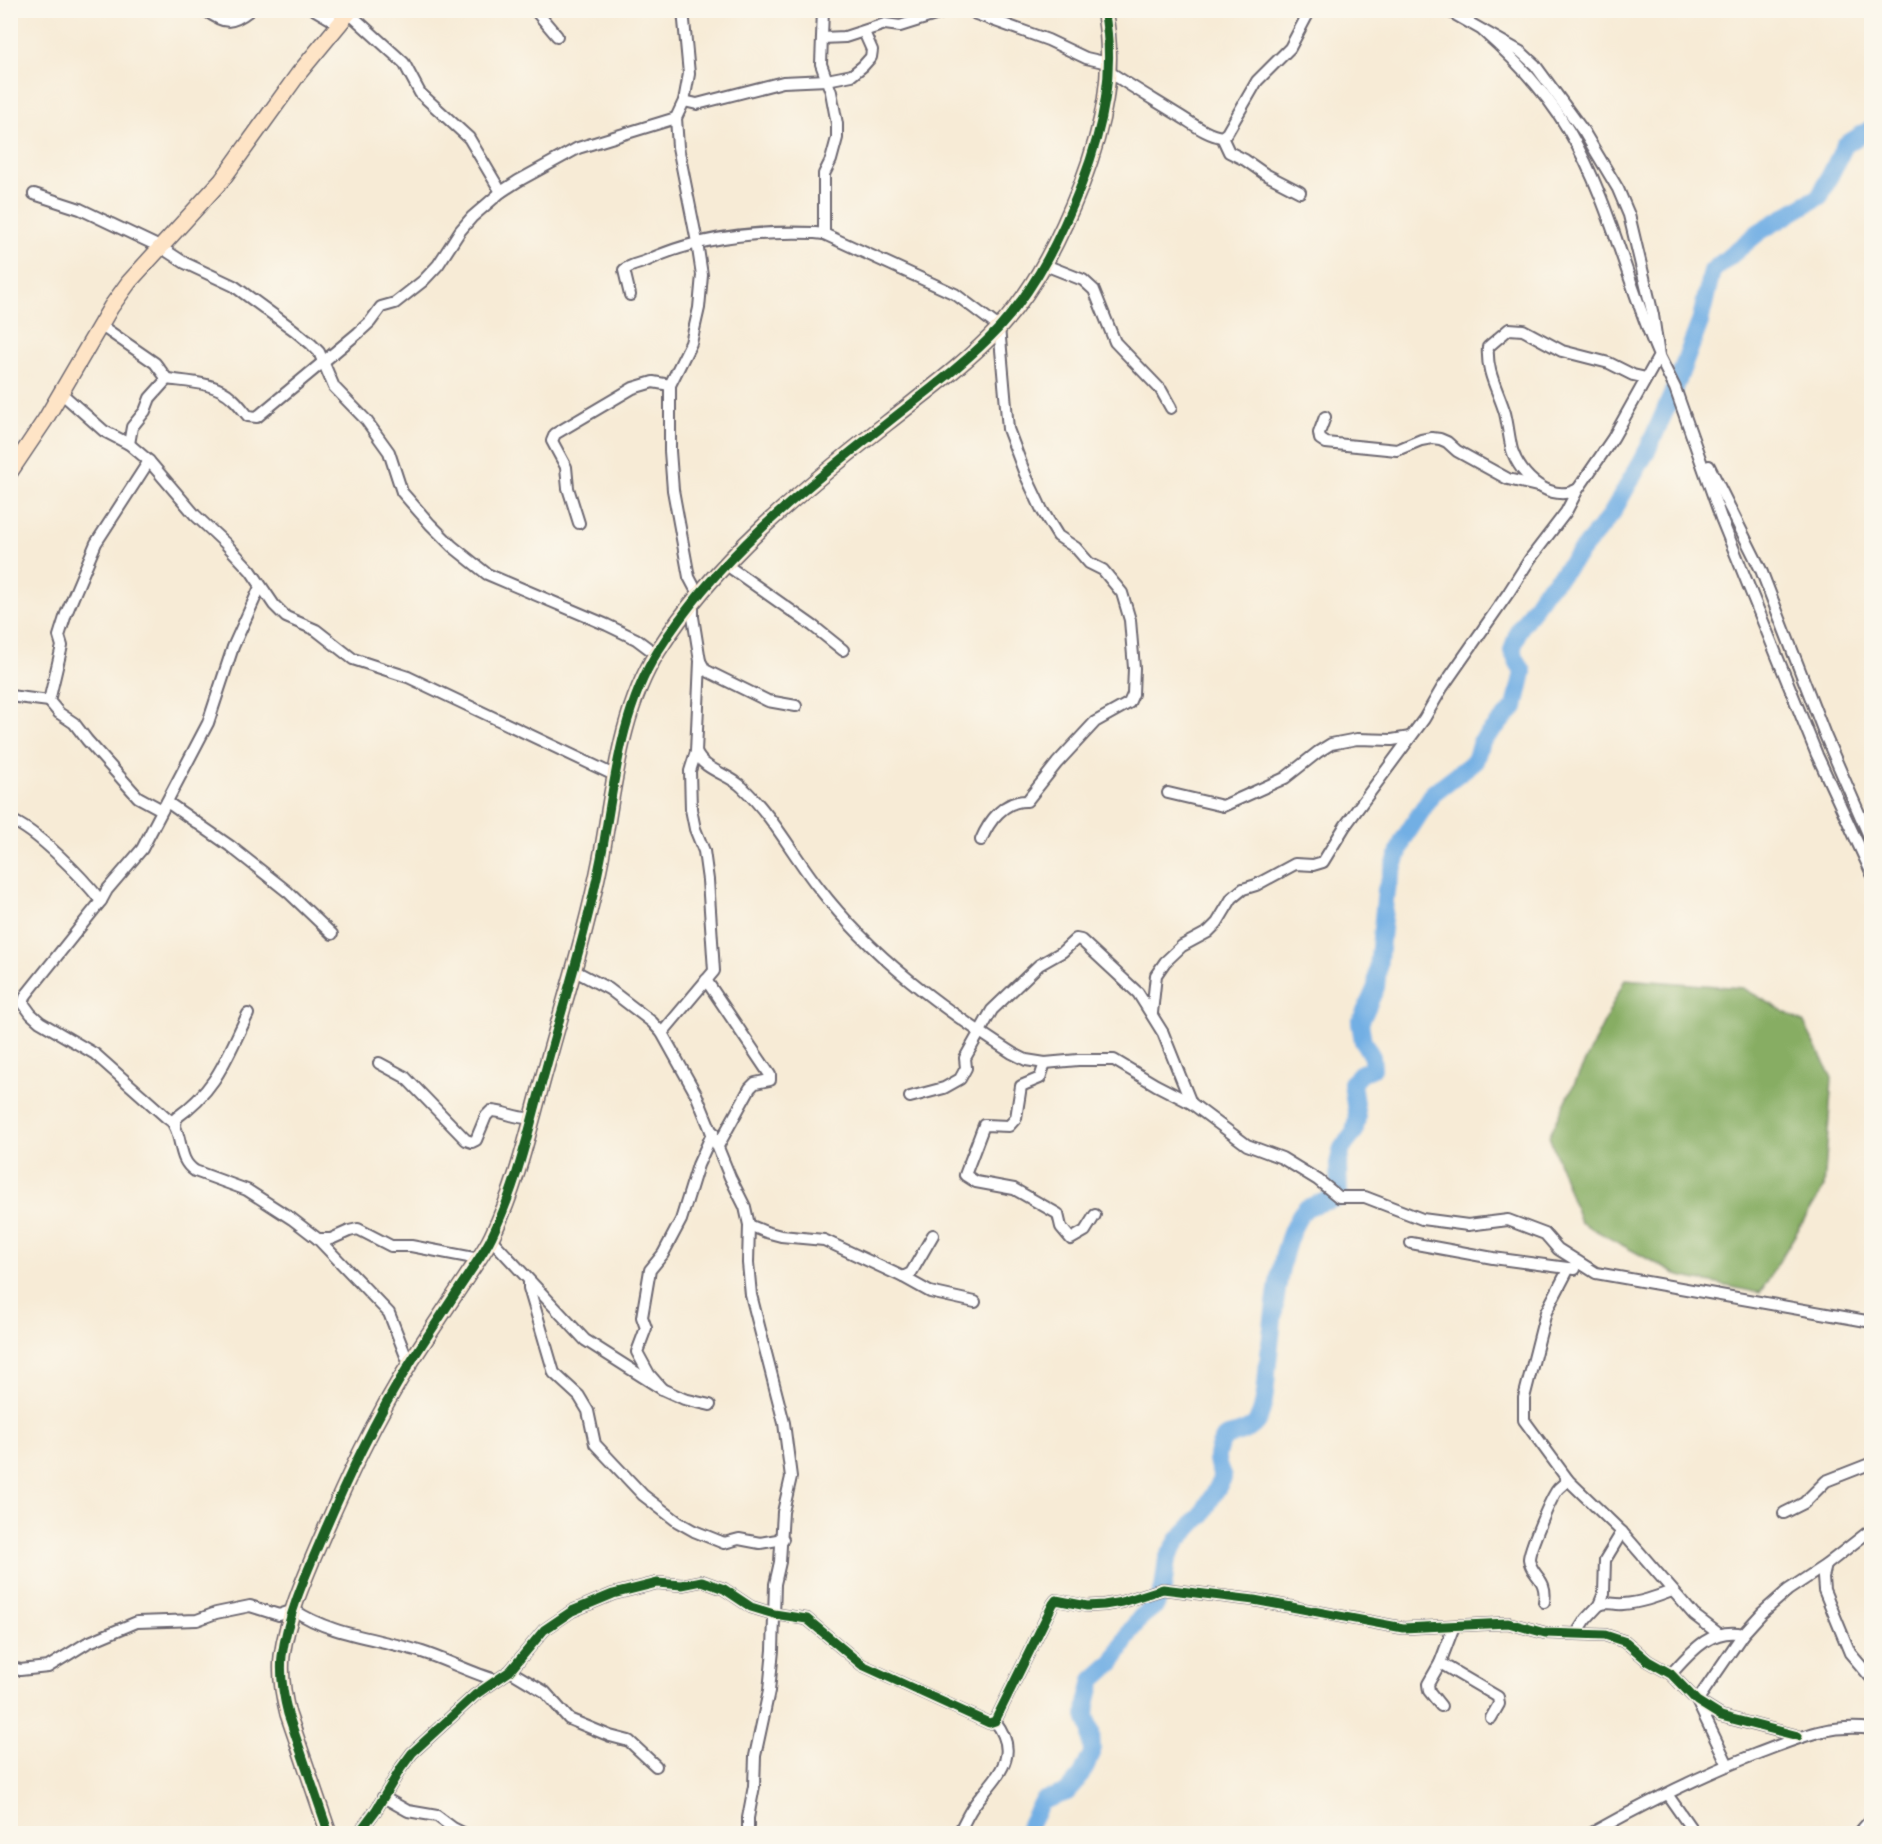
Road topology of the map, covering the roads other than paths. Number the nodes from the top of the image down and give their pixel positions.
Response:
1 (205, 10) edge
2 (250, 10) edge
3 (315, 10) edge
4 (535, 10) edge
5 (683, 10) edge
6 (823, 10) edge
7 (951, 10) edge
8 (972, 10) edge
9 (1104, 10) edge
10 (1310, 10) edge
11 (1447, 10) edge
12 (346, 16) edge
13 (1483, 31) junction
14 (864, 32) junction
15 (557, 36) dead end
16 (822, 38) junction
17 (1108, 67) junction
18 (827, 80) junction
19 (684, 101) junction
20 (676, 118) junction
21 (1222, 137) junction
22 (501, 192) junction
23 (1300, 192) dead end
24 (34, 194) dead end
25 (824, 234) junction
26 (697, 242) junction
27 (162, 248) junction
28 (1045, 265) junction
29 (630, 295) dead end
30 (100, 326) junction
31 (999, 327) junction
32 (1659, 357) junction
33 (324, 362) junction
34 (1646, 378) junction
35 (167, 379) junction
36 (670, 385) junction
37 (60, 392) junction
38 (1171, 408) dead end
39 (1685, 414) junction
40 (1325, 417) dead end
41 (129, 444) junction
42 (149, 461) junction
43 (10, 472) edge
44 (1543, 488) junction
45 (1578, 489) junction
46 (579, 523) dead end
47 (725, 564) junction
48 (260, 586) junction
49 (696, 598) junction
50 (843, 650) dead end
51 (656, 654) junction
52 (700, 662) junction
53 (10, 696) edge
54 (49, 701) junction
55 (796, 706) dead end
56 (1410, 737) junction
57 (696, 752) junction
58 (614, 775) junction
59 (1167, 793) dead end
60 (164, 806) junction
61 (10, 820) edge
62 (981, 840) dead end
63 (1872, 843) edge
64 (1872, 874) edge
65 (101, 901) junction
66 (332, 934) dead end
67 (575, 971) junction
68 (706, 980) junction
69 (1152, 1013) junction
70 (248, 1014) dead end
71 (979, 1032) junction
72 (662, 1033) junction
73 (380, 1063) dead end
74 (1045, 1063) junction
75 (910, 1097) dead end
76 (1191, 1103) junction
77 (532, 1118) junction
78 (175, 1126) junction
79 (713, 1132) junction
80 (718, 1146) junction
81 (1095, 1215) dead end
82 (749, 1225) junction
83 (933, 1235) dead end
84 (318, 1239) junction
85 (491, 1239) junction
86 (1411, 1243) dead end
87 (478, 1259) junction
88 (1569, 1268) junction
89 (1596, 1273) junction
90 (903, 1277) junction
91 (529, 1281) junction
92 (975, 1302) dead end
93 (1872, 1322) edge
94 (409, 1364) junction
95 (662, 1389) junction
96 (710, 1405) dead end
97 (1872, 1463) edge
98 (1568, 1480) junction
99 (1784, 1513) dead end
100 (1872, 1529) edge
101 (1622, 1532) junction
102 (783, 1539) junction
103 (1826, 1565) junction
104 (1672, 1591) junction
105 (1544, 1602) dead end
106 (1599, 1605) junction
107 (294, 1610) junction
108 (774, 1614) junction
109 (1454, 1626) junction
110 (1577, 1633) junction
111 (1719, 1634) junction
112 (1743, 1634) junction
113 (1440, 1663) junction
114 (10, 1667) edge
115 (510, 1671) junction
116 (1671, 1674) junction
117 (1872, 1679) edge
118 (496, 1680) junction
119 (1697, 1701) junction
120 (1441, 1706) dead end
121 (1491, 1718) dead end
122 (995, 1721) junction
123 (1872, 1729) edge
124 (1798, 1736) junction
125 (1728, 1765) junction
126 (656, 1766) dead end
127 (1667, 1794) junction
128 (383, 1797) junction
129 (1872, 1818) edge
130 (329, 1833) edge
131 (358, 1833) edge
132 (465, 1833) edge
133 (748, 1833) edge
134 (958, 1833) edge
135 (1590, 1833) edge
136 (1695, 1833) edge
137 (1858, 1833) edge

1 - 2 street
3 - 12 street
4 - 15 street
5 - 19 street
6 - 16 street
7 - 14 street
8 - 17 street
9 - 17 street
10 - 21 street
11 - 13 street
12 - 22 street
12 - 27 street
13 - 32 street
13 - 32 street
14 - 16 street
14 - 18 street
16 - 18 street
17 - 21 street
17 - 28 street
18 - 19 street
18 - 25 street
19 - 20 street
20 - 22 street
20 - 26 street
21 - 23 street
22 - 33 street
24 - 27 street
25 - 26 street
25 - 31 street
26 - 29 street
26 - 36 street
27 - 30 street
27 - 33 street
28 - 31 street
28 - 38 street
30 - 35 street
30 - 37 street
31 - 47 street
31 - 62 street
32 - 34 street
32 - 39 street
33 - 35 street
33 - 51 street
34 - 44 street
34 - 45 street
35 - 41 street
36 - 46 street
36 - 49 street
37 - 41 street
37 - 43 street
39 - 63 street
39 - 64 street
40 - 44 street
41 - 42 street
42 - 48 street
42 - 54 street
44 - 45 street
45 - 56 street
47 - 49 street
47 - 50 street
48 - 58 street
48 - 60 street
49 - 51 street
49 - 52 street
51 - 58 street
52 - 55 street
52 - 57 street
53 - 54 street
54 - 60 street
56 - 59 street
56 - 69 street
57 - 68 street
57 - 71 street
58 - 67 street
60 - 65 street
60 - 66 street
61 - 65 street
65 - 78 street
67 - 72 street
67 - 77 street
68 - 72 street
68 - 80 street
69 - 71 street
69 - 76 street
70 - 78 street
71 - 74 street
71 - 75 street
72 - 79 street
73 - 77 street
74 - 76 street
74 - 81 street
76 - 89 street
77 - 85 street
78 - 84 street
79 - 80 street
79 - 95 street
80 - 82 street
82 - 90 street
82 - 102 street
83 - 90 street
84 - 87 street
84 - 94 street
85 - 87 street
85 - 91 street
86 - 88 street
87 - 94 street
88 - 89 street
88 - 98 street
89 - 93 street
90 - 92 street
91 - 95 street
91 - 102 street
94 - 107 street
95 - 96 street
97 - 99 street
98 - 101 street
98 - 105 street
100 - 103 street
101 - 104 street
101 - 106 street
102 - 108 street
103 - 112 street
103 - 117 street
104 - 106 street
104 - 111 street
106 - 110 street
107 - 114 street
107 - 118 street
107 - 130 street
108 - 115 street
108 - 122 street
108 - 133 street
109 - 110 street
109 - 113 street
109 - 122 street
110 - 116 street
111 - 112 street
111 - 116 street
112 - 119 street
113 - 120 street
113 - 121 street
115 - 118 street
115 - 126 street
116 - 119 street
118 - 128 street
119 - 124 street
119 - 125 street
122 - 134 street
123 - 124 street
124 - 125 street
125 - 127 street
127 - 135 street
127 - 136 street
128 - 131 street
128 - 132 street
129 - 137 street

